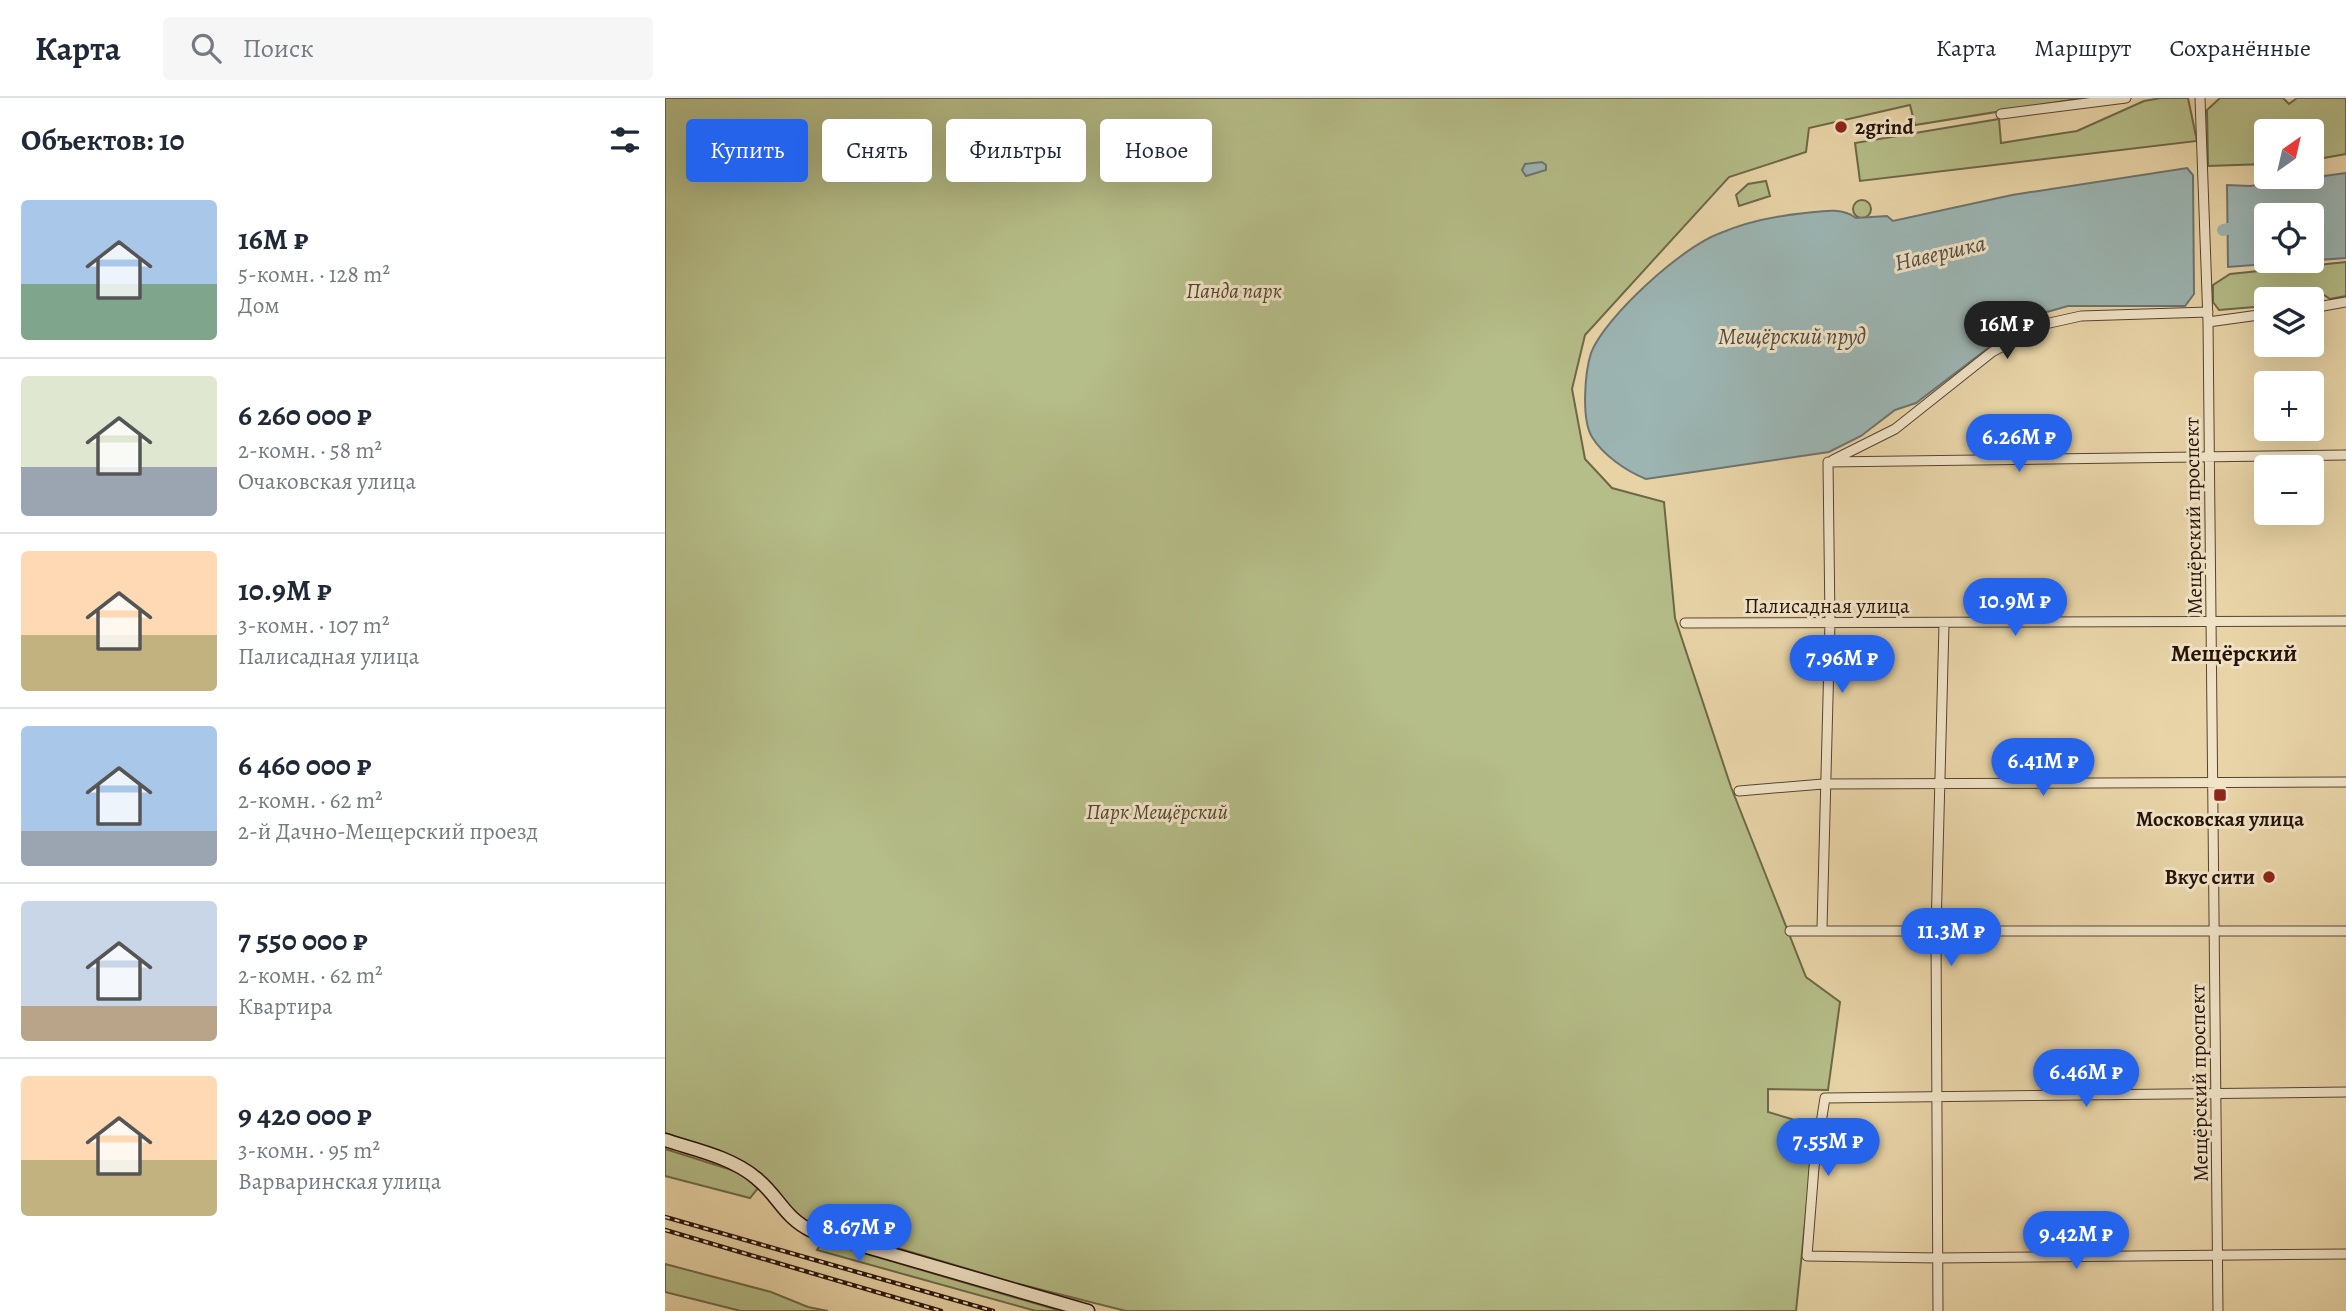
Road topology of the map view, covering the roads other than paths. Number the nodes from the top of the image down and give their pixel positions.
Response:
1 (2126, 98) edge
2 (2200, 98) edge
3 (2001, 114) dead end
4 (2346, 302) edge
5 (2324, 305) edge
6 (2254, 315) edge
7 (2208, 317) junction
8 (2346, 455) edge
9 (2210, 456) junction
10 (1828, 462) junction
11 (2212, 620) junction
12 (2346, 621) edge
13 (1830, 622) junction
14 (1685, 623) dead end
15 (1944, 624) junction
16 (2214, 781) junction
17 (2346, 782) edge
18 (1938, 784) junction
19 (1823, 785) junction
20 (1739, 791) dead end
21 (1822, 928) junction
22 (1936, 930) junction
23 (1790, 931) dead end
24 (2346, 931) edge
25 (2215, 933) junction
26 (2346, 1092) edge
27 (2218, 1093) junction
28 (1936, 1095) junction
29 (665, 1140) edge
30 (2219, 1253) junction
31 (2346, 1254) edge
32 (1938, 1258) junction
33 (1088, 1311) edge
34 (1938, 1311) edge
35 (2218, 1311) edge

1 - 3 street
2 - 7 street, Мещёрский проспект
4 - 5 street
6 - 7 street
7 - 9 street, Мещёрский проспект
7 - 10 street
8 - 9 street
9 - 10 street
9 - 11 street, Мещёрский проспект
10 - 13 street
11 - 12 street, Палисадная улица
11 - 15 street, Палисадная улица
11 - 16 street, Мещёрский проспект
13 - 14 street, Палисадная улица
13 - 15 street, Палисадная улица
13 - 19 street
15 - 18 street
16 - 17 street
16 - 18 street
16 - 25 street, Мещёрский проспект
18 - 19 street
18 - 22 street
19 - 20 street
19 - 21 street
21 - 22 street
21 - 23 street
22 - 25 street
22 - 28 street
24 - 25 street
25 - 27 street, Мещёрский проспект
26 - 27 street
27 - 28 street
27 - 30 street, Мещёрский проспект
28 - 32 street
28 - 32 street
29 - 33 street
30 - 31 street
30 - 32 street
30 - 35 street, Мещёрский проспект
32 - 34 street

